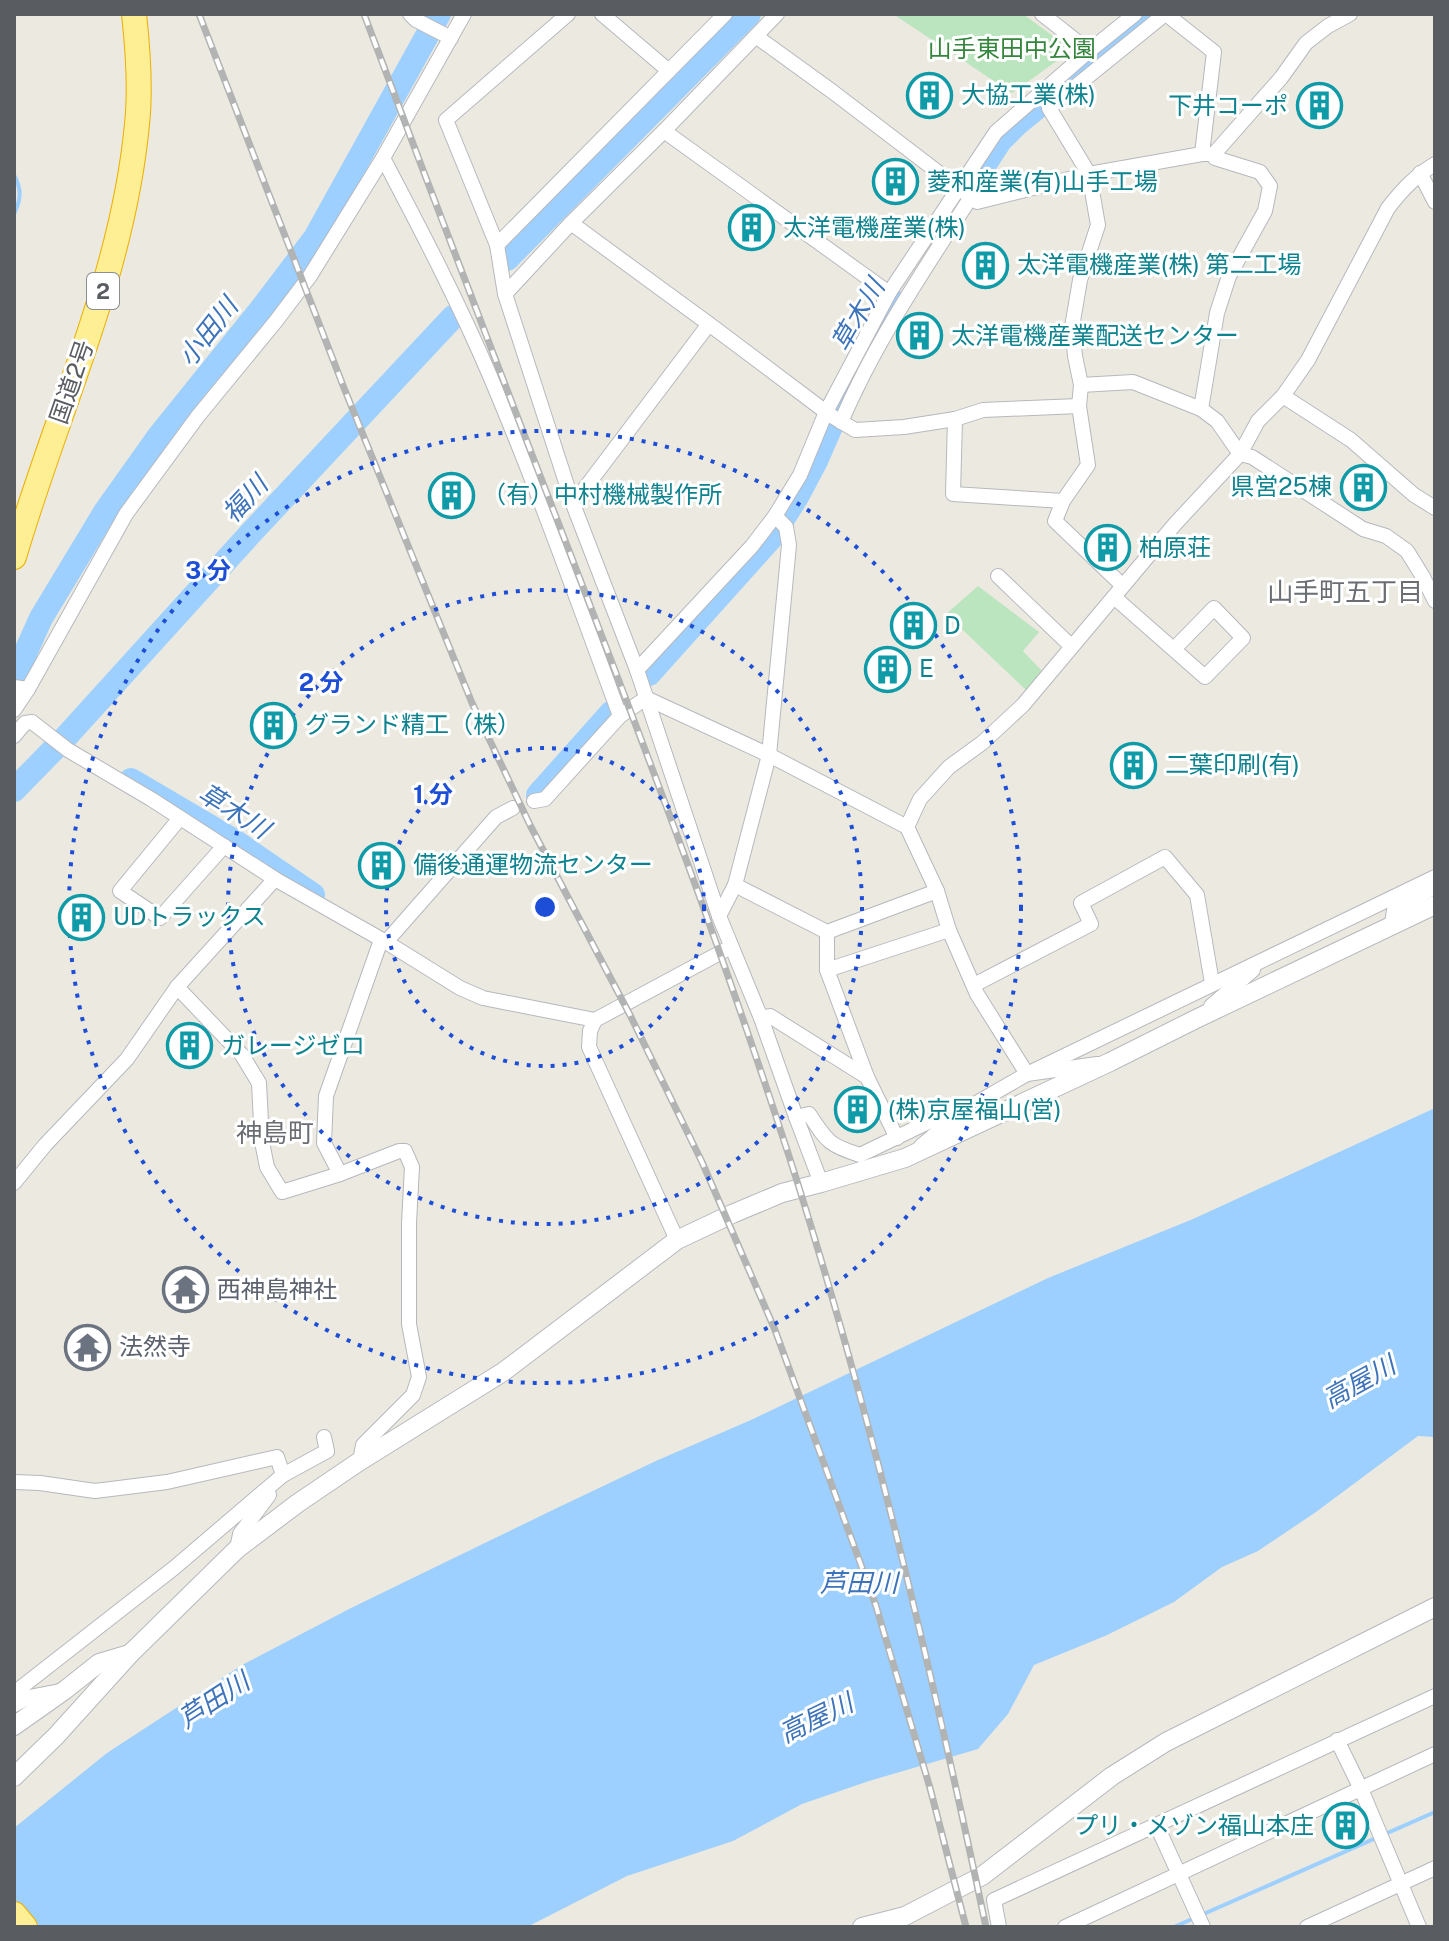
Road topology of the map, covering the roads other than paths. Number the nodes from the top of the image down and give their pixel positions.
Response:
1 (118, 14) edge
2 (134, 14) edge
3 (464, 14) edge
4 (568, 14) edge
5 (602, 14) edge
6 (725, 14) edge
7 (777, 14) edge
8 (1042, 14) edge
9 (1135, 14) edge
10 (1166, 14) edge
11 (1349, 14) edge
12 (415, 18) edge
13 (448, 37) junction
14 (757, 37) junction
15 (1089, 51) junction
16 (669, 71) junction
17 (1044, 101) junction
18 (664, 131) junction
19 (1208, 154) junction
20 (383, 158) junction
21 (1435, 164) edge
22 (1420, 173) junction
23 (1089, 174) junction
24 (965, 192) junction
25 (1435, 202) edge
26 (571, 223) junction
27 (497, 245) junction
28 (889, 293) junction
29 (505, 294) junction
30 (709, 324) junction
31 (1081, 385) junction
32 (1283, 396) junction
33 (1079, 406) junction
34 (1201, 409) junction
35 (834, 417) junction
36 (955, 419) junction
37 (1240, 454) junction
38 (14, 501) edge
39 (1063, 501) junction
40 (573, 504) junction
41 (1435, 508) edge
42 (779, 520) junction
43 (14, 557) edge
44 (998, 576) dead end
45 (1118, 591) junction
46 (1435, 601) edge
47 (1071, 646) junction
48 (1174, 649) junction
49 (637, 670) junction
50 (21, 688) edge
51 (646, 698) junction
52 (14, 710) edge
53 (620, 716) junction
54 (14, 736) edge
55 (769, 755) junction
56 (534, 801) dead end
57 (513, 808) dead end
58 (180, 818) junction
59 (907, 827) junction
60 (224, 846) junction
61 (1435, 877) edge
62 (275, 879) junction
63 (735, 885) junction
64 (1435, 887) edge
65 (937, 891) junction
66 (1435, 905) edge
67 (719, 916) junction
68 (1392, 924) junction
69 (949, 930) junction
70 (827, 932) junction
71 (384, 941) junction
72 (731, 947) junction
73 (1269, 957) junction
74 (827, 970) junction
75 (1212, 983) junction
76 (974, 985) junction
77 (177, 987) junction
78 (761, 1018) junction
79 (1198, 1018) junction
80 (595, 1020) junction
81 (1110, 1062) junction
82 (1027, 1074) junction
83 (867, 1077) junction
84 (966, 1109) junction
85 (796, 1117) junction
86 (897, 1138) junction
87 (905, 1158) junction
88 (340, 1174) junction
89 (14, 1183) edge
90 (821, 1183) junction
91 (677, 1240) junction
92 (324, 1437) dead end
93 (360, 1461) junction
94 (283, 1475) junction
95 (14, 1482) edge
96 (237, 1549) junction
97 (1435, 1607) edge
98 (131, 1653) junction
99 (65, 1690) junction
100 (14, 1693) edge
101 (1435, 1696) edge
102 (14, 1705) edge
103 (14, 1726) edge
104 (1337, 1740) junction
105 (1435, 1754) edge
106 (14, 1777) edge
107 (1361, 1789) junction
108 (1157, 1826) junction
109 (1435, 1868) edge
110 (1179, 1874) junction
111 (1401, 1882) junction
112 (14, 1914) edge
113 (1200, 1920) edge
114 (906, 1921) edge
115 (1313, 1926) edge
116 (25, 1927) edge
117 (862, 1927) edge
118 (999, 1927) edge
119 (1065, 1927) edge
120 (1419, 1927) edge

1 - 38 highway, 国道2号 / 2
2 - 43 highway, 国道2号 / 2
3 - 13 street
4 - 27 street
5 - 16 street
6 - 16 street
7 - 14 street
8 - 15 street
9 - 15 street
10 - 17 street
10 - 19 street
11 - 19 street
12 - 13 street
13 - 20 street
14 - 18 street
14 - 24 street
15 - 17 street
16 - 27 street
17 - 23 street
17 - 24 street
18 - 26 street
18 - 28 street
19 - 23 street
19 - 34 street
20 - 50 street
20 - 53 street
21 - 22 street
22 - 25 street
22 - 32 street
23 - 24 street
23 - 31 street
24 - 28 street
24 - 35 street
26 - 29 street
26 - 30 street
27 - 29 street
28 - 35 street
29 - 40 street
30 - 35 street
30 - 40 street
31 - 33 street
31 - 34 street
32 - 37 street
32 - 41 street
33 - 36 street
33 - 39 street
34 - 37 street
35 - 36 street
35 - 42 street
36 - 39 street
37 - 45 street
37 - 46 street
39 - 45 street
40 - 49 street
42 - 49 street
42 - 55 street
44 - 47 street
45 - 47 street
45 - 48 street
47 - 59 street
48 - 48 street
49 - 51 street
50 - 52 street
51 - 53 street
51 - 55 street
51 - 67 street
53 - 56 street
54 - 58 street
55 - 59 street
55 - 63 street
57 - 71 street
58 - 60 street
58 - 60 street
59 - 65 street
60 - 62 street
61 - 73 street
62 - 71 street
62 - 77 street
63 - 67 street
63 - 70 street
64 - 68 street
65 - 69 street
65 - 70 street
66 - 68 street
67 - 72 street
68 - 79 street
69 - 74 street
69 - 76 street
70 - 74 street
71 - 80 street
71 - 88 street
72 - 78 street
72 - 80 street
73 - 75 street
73 - 79 street
74 - 83 street
75 - 76 street
75 - 82 street
76 - 82 street
77 - 88 street
77 - 89 street
78 - 83 street
78 - 85 street
79 - 81 street
80 - 91 street
81 - 82 street
81 - 87 street
82 - 84 street
83 - 86 street
84 - 86 street
84 - 87 street
85 - 86 street
85 - 90 street
87 - 90 street
88 - 93 street
90 - 91 street
91 - 93 street
92 - 94 street
93 - 96 street
94 - 95 street
94 - 96 street
94 - 100 street
96 - 98 street
97 - 114 street
98 - 99 street
98 - 106 street
99 - 102 street
99 - 103 street
101 - 104 street
104 - 107 street
104 - 108 street
105 - 107 street
107 - 110 street
107 - 111 street
108 - 110 street
108 - 118 street
109 - 111 street
110 - 113 street
110 - 119 street
111 - 115 street
111 - 120 street
112 - 116 highway
114 - 117 street

